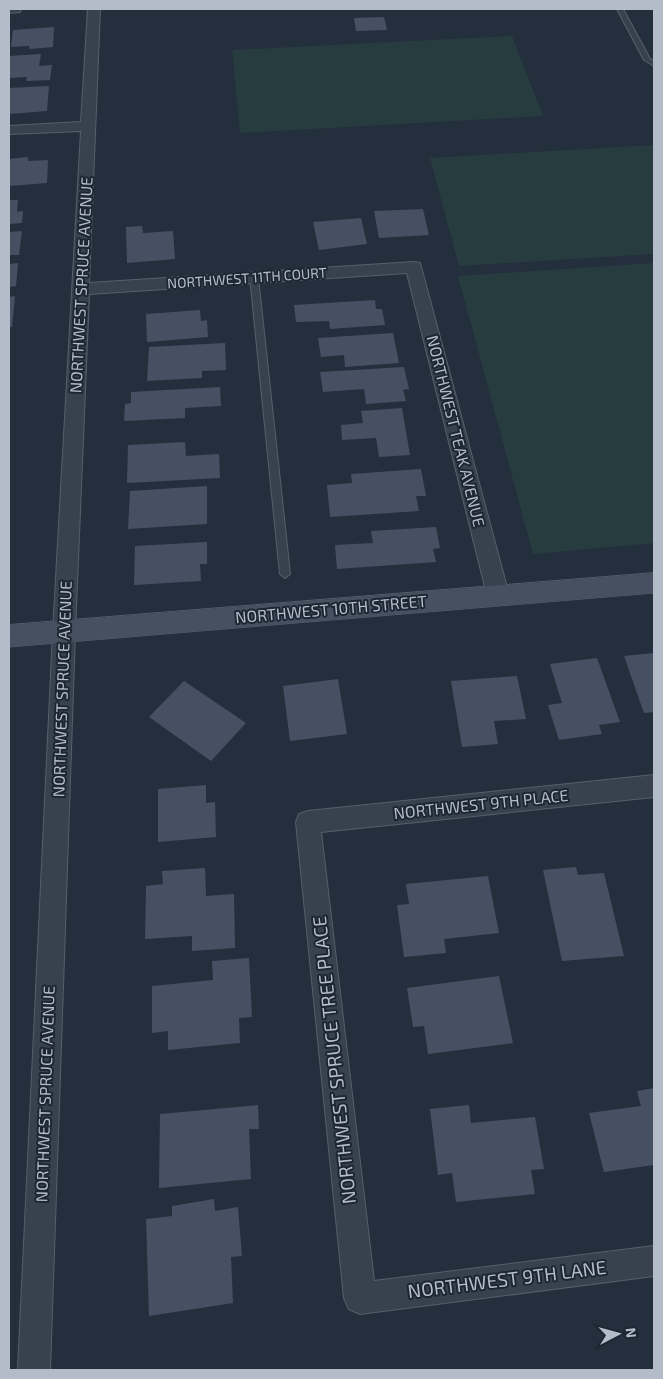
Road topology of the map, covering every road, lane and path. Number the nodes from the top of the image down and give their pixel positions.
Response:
1 (9, 9) edge
2 (15, 9) edge
3 (94, 9) edge
4 (620, 9) edge
5 (654, 64) edge
6 (88, 126) junction
7 (9, 130) edge
8 (414, 267) joint
9 (254, 277) junction
10 (80, 288) junction
11 (285, 574) dead end
12 (654, 583) edge
13 (498, 595) junction
14 (64, 632) junction
15 (9, 636) edge
16 (654, 786) edge
17 (308, 822) joint
18 (654, 1261) edge
19 (360, 1298) joint
20 (34, 1370) edge

1 - 2 street
3 - 6 street, NORTHWEST SPRUCE AVENUE
4 - 5 lane
6 - 7 street
6 - 10 street, NORTHWEST SPRUCE AVENUE
8 - 9 street, NORTHWEST 11TH COURT
8 - 13 street, NORTHWEST TEAK AVENUE
9 - 10 street, NORTHWEST 11TH COURT
9 - 11 lane
10 - 14 street, NORTHWEST SPRUCE AVENUE
12 - 13 street, NORTHWEST 10TH STREET
13 - 14 street, NORTHWEST 10TH STREET
14 - 15 street, NORTHWEST 10TH STREET
14 - 20 street, NORTHWEST SPRUCE AVENUE
16 - 17 street, NORTHWEST 9TH PLACE
17 - 19 street, NORTHWEST SPRUCE TREE PLACE
18 - 19 street, NORTHWEST 9TH LANE

